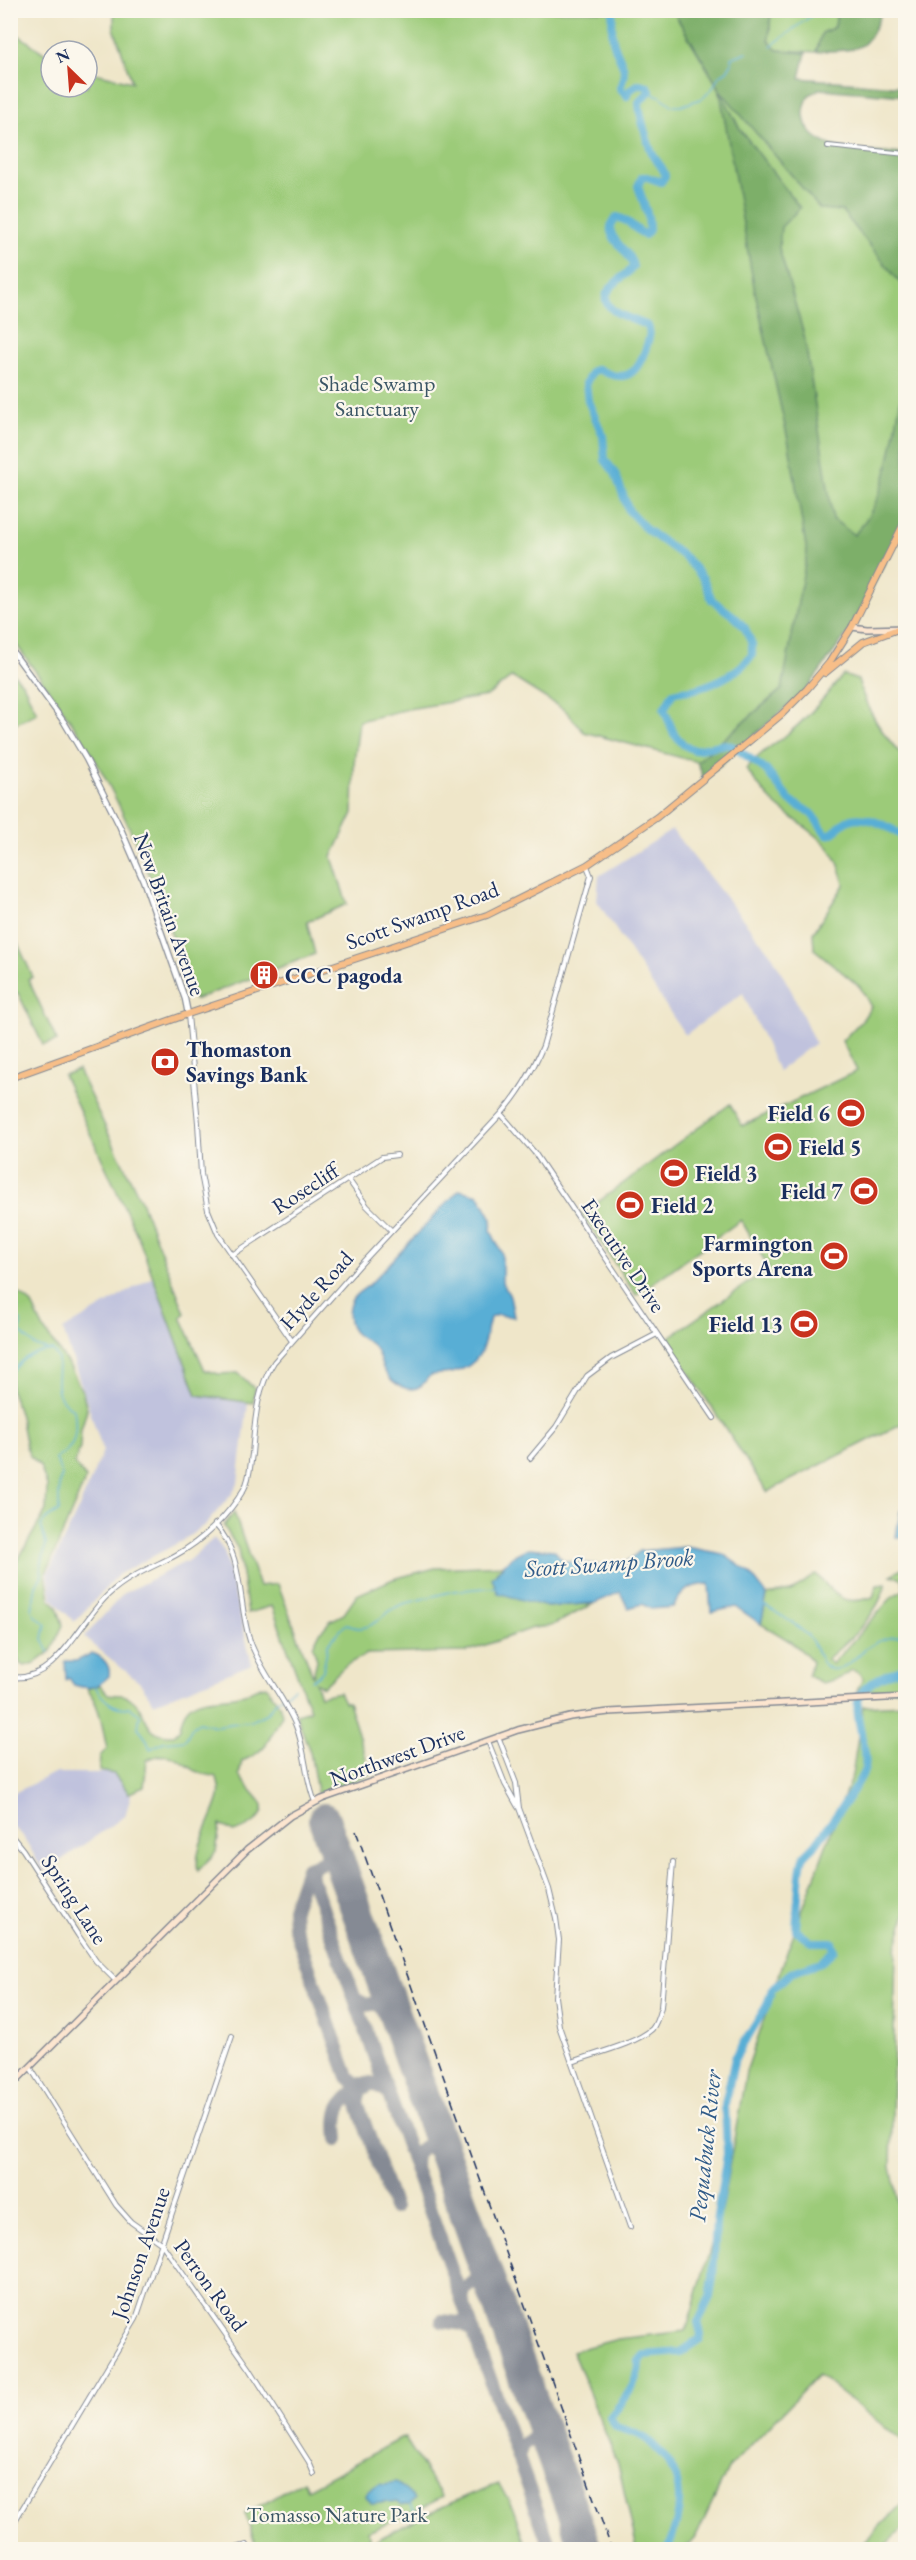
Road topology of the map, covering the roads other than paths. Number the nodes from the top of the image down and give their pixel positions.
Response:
1 (828, 146) dead end
2 (906, 154) edge
3 (906, 519) edge
4 (852, 627) junction
5 (903, 628) edge
6 (10, 648) edge
7 (807, 689) junction
8 (586, 865) junction
9 (188, 1014) junction
10 (10, 1078) edge
11 (501, 1114) junction
12 (397, 1155) dead end
13 (348, 1179) junction
14 (392, 1231) junction
15 (232, 1255) junction
16 (657, 1334) junction
17 (292, 1341) junction
18 (714, 1418) dead end
19 (530, 1458) dead end
20 (215, 1524) junction
21 (10, 1677) edge
22 (906, 1697) edge
23 (498, 1736) junction
24 (488, 1740) junction
25 (315, 1802) junction
26 (519, 1808) junction
27 (10, 1834) edge
28 (673, 1862) dead end
29 (115, 1980) junction
30 (232, 2036) dead end
31 (572, 2062) junction
32 (30, 2066) junction
33 (10, 2087) edge
34 (630, 2227) dead end
35 (162, 2244) junction
36 (314, 2474) dead end
37 (10, 2529) edge
38 (247, 2545) dead end
39 (229, 2550) edge

1 - 2 street
3 - 4 highway, Scott Swamp Road
4 - 5 main road
4 - 7 highway, Scott Swamp Road
5 - 7 highway
6 - 9 street, New Britain Avenue
7 - 8 highway, Scott Swamp Road
8 - 9 highway, Scott Swamp Road
8 - 11 street, Hyde Road
9 - 10 highway, Scott Swamp Road
9 - 15 street, New Britain Avenue
11 - 14 street, Hyde Road
11 - 16 street, Executive Drive
12 - 13 street, Rosecliff
13 - 14 street
13 - 15 street, Rosecliff
14 - 17 street, Hyde Road
15 - 17 street, New Britain Avenue
16 - 18 street, Executive Drive
16 - 19 street
17 - 20 street, Hyde Road
20 - 21 street, Hyde Road
20 - 25 street
22 - 23 main road, Northwest Drive
23 - 24 main road, Northwest Drive
23 - 26 street
24 - 25 main road, Northwest Drive
24 - 26 street
25 - 29 main road, Northwest Drive
26 - 31 street
27 - 29 street, Spring Lane
28 - 31 street
29 - 32 main road, Northwest Drive
30 - 35 street, Johnson Avenue
31 - 34 street
32 - 33 main road, Northwest Drive
32 - 35 street, Perron Road
35 - 36 street, Perron Road
35 - 37 street, Johnson Avenue
38 - 39 street

